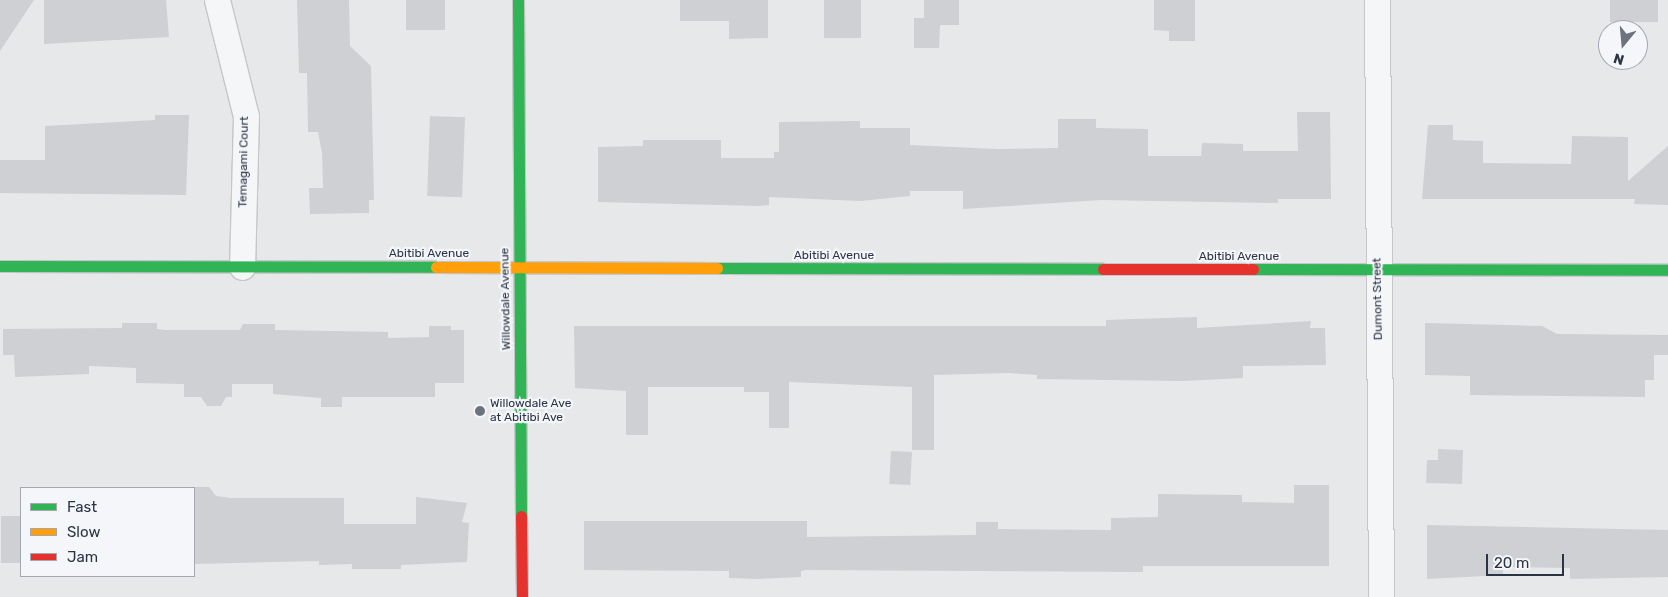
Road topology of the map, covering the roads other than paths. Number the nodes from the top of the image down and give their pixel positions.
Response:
1 (217, 0) edge
2 (518, 0) edge
3 (1377, 0) edge
4 (0, 266) edge
5 (242, 267) junction
6 (519, 269) junction
7 (1668, 270) edge
8 (1378, 271) junction
9 (522, 597) edge
10 (1382, 597) edge

1 - 5 street, Temagami Court
2 - 6 street, Willowdale Avenue
3 - 8 street, Dumont Street
4 - 5 street, Abitibi Avenue
5 - 6 street, Abitibi Avenue
6 - 8 street, Abitibi Avenue
6 - 9 street, Willowdale Avenue
7 - 8 street, Abitibi Avenue
8 - 10 street, Dumont Street

